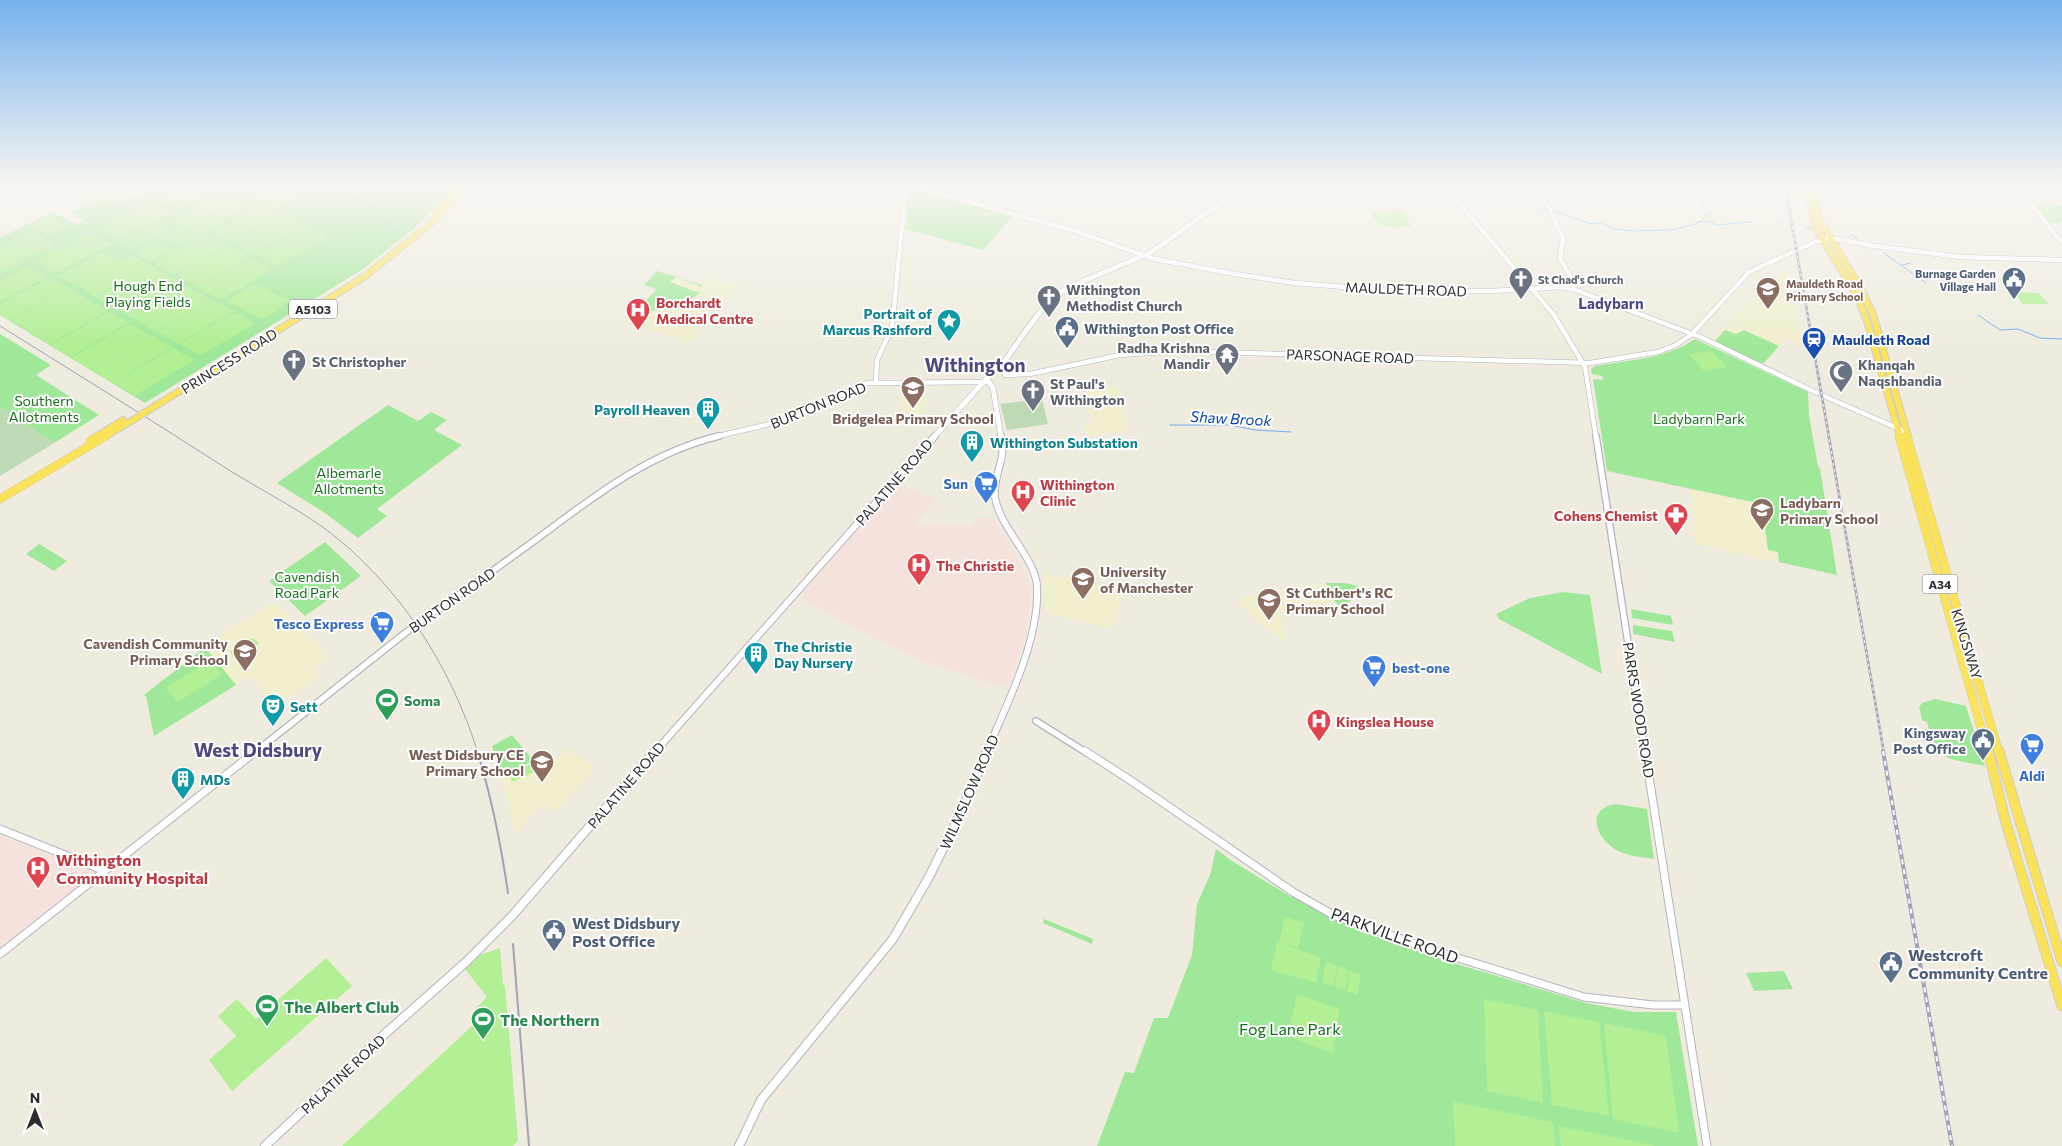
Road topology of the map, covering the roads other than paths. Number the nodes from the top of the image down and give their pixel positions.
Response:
1 (407, 238) edge
2 (413, 238) edge
3 (901, 238) edge
4 (1096, 238) edge
5 (1170, 238) edge
6 (1489, 238) edge
7 (1563, 238) edge
8 (1828, 240) junction
9 (1810, 244) junction
10 (1870, 245) junction
11 (1826, 248) junction
12 (1145, 256) junction
13 (1834, 259) junction
14 (2062, 260) edge
15 (1573, 289) junction
16 (1532, 290) junction
17 (1692, 334) junction
18 (1584, 364) junction
19 (1005, 376) dead end
20 (876, 382) junction
21 (985, 384) junction
22 (1816, 393) dead end
23 (1824, 396) dead end
24 (139, 414) junction
25 (1893, 417) junction
26 (1877, 420) junction
27 (1896, 428) junction
28 (1906, 432) junction
29 (0, 493) edge
30 (0, 499) edge
31 (1036, 721) dead end
32 (1985, 740) junction
33 (1997, 742) junction
34 (0, 830) edge
35 (105, 871) junction
36 (0, 954) edge
37 (2062, 962) edge
38 (1684, 1004) junction
39 (2062, 1006) edge
40 (265, 1146) edge
41 (738, 1146) edge
42 (1707, 1146) edge

1 - 24 highway, PRINCESS ROAD / A5103
2 - 24 highway, PRINCESS ROAD / A5103
3 - 20 street
4 - 12 street, MAULDETH ROAD
5 - 12 main road
6 - 16 street, PARRS WOOD ROAD
7 - 15 street
8 - 9 street, PARSONAGE ROAD
8 - 10 street
8 - 10 street
8 - 11 highway, KINGSWAY / A34
8 - 13 highway, KINGSWAY / A34
8 - 28 highway, KINGSWAY / A34
9 - 11 street
9 - 17 street, PARSONAGE ROAD
10 - 14 street
11 - 13 highway, KINGSWAY / A34
12 - 16 street, MAULDETH ROAD
12 - 21 main road
13 - 25 highway, KINGSWAY / A34
15 - 16 street, MAULDETH ROAD
15 - 17 street, MAULDETH ROAD
16 - 18 street, PARRS WOOD ROAD
17 - 18 street, PARSONAGE ROAD
17 - 22 street, MAULDETH ROAD
18 - 19 street, PARSONAGE ROAD
18 - 38 street, PARRS WOOD ROAD
20 - 21 street, BURTON ROAD
20 - 35 street, BURTON ROAD, bridge
21 - 40 main road, PALATINE ROAD
21 - 41 main road, WILMSLOW ROAD
23 - 26 street
24 - 29 highway, PRINCESS ROAD / A5103
24 - 30 highway, PRINCESS ROAD / A5103
25 - 26 street
25 - 27 highway, KINGSWAY / A34
26 - 27 street
27 - 28 street
27 - 32 highway, KINGSWAY / A34
28 - 33 highway, KINGSWAY / A34
31 - 38 street, PARKVILLE ROAD
32 - 33 highway
32 - 39 highway, KINGSWAY / A34
33 - 37 highway, KINGSWAY / A34
34 - 35 street
35 - 36 street, BURTON ROAD
38 - 42 street, PARRS WOOD ROAD

